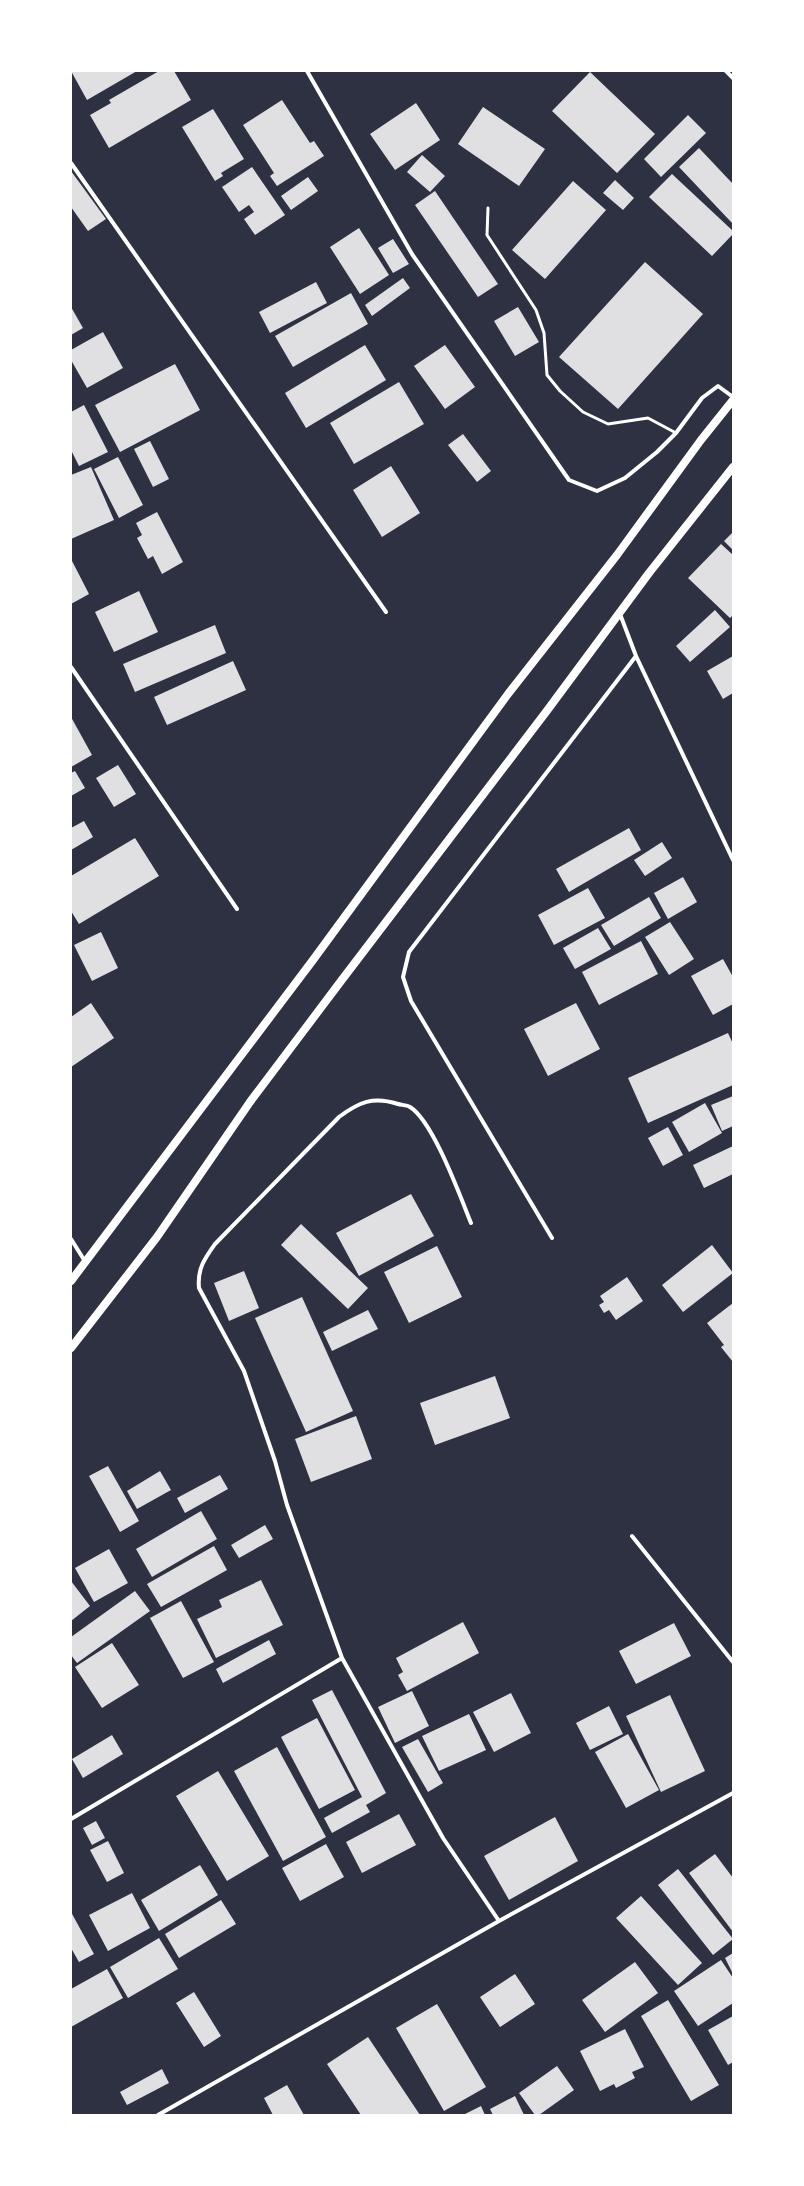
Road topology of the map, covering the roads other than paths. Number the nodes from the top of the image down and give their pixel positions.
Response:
1 (307, 71) edge
2 (726, 71) edge
3 (733, 78) edge
4 (71, 163) edge
5 (488, 208) dead end
6 (733, 397) edge
7 (733, 400) edge
8 (676, 433) junction
9 (733, 467) edge
10 (386, 612) dead end
11 (620, 613) junction
12 (636, 656) junction
13 (71, 667) edge
14 (733, 860) edge
15 (237, 909) dead end
16 (471, 1222) dead end
17 (552, 1238) dead end
18 (71, 1239) edge
19 (86, 1263) junction
20 (71, 1281) edge
21 (71, 1348) edge
22 (632, 1536) dead end
23 (342, 1658) junction
24 (733, 1662) edge
25 (733, 1793) edge
26 (71, 1819) edge
27 (499, 1921) junction
28 (158, 2115) edge

1 - 8 street
2 - 3 street
4 - 10 street
5 - 8 lane
6 - 8 street
7 - 19 main road
9 - 11 main road
11 - 12 street
11 - 21 main road
12 - 14 street
12 - 17 street
13 - 15 street
16 - 23 street
18 - 19 street
19 - 20 main road
22 - 24 street
23 - 26 street
23 - 27 street
25 - 27 street
27 - 28 street

